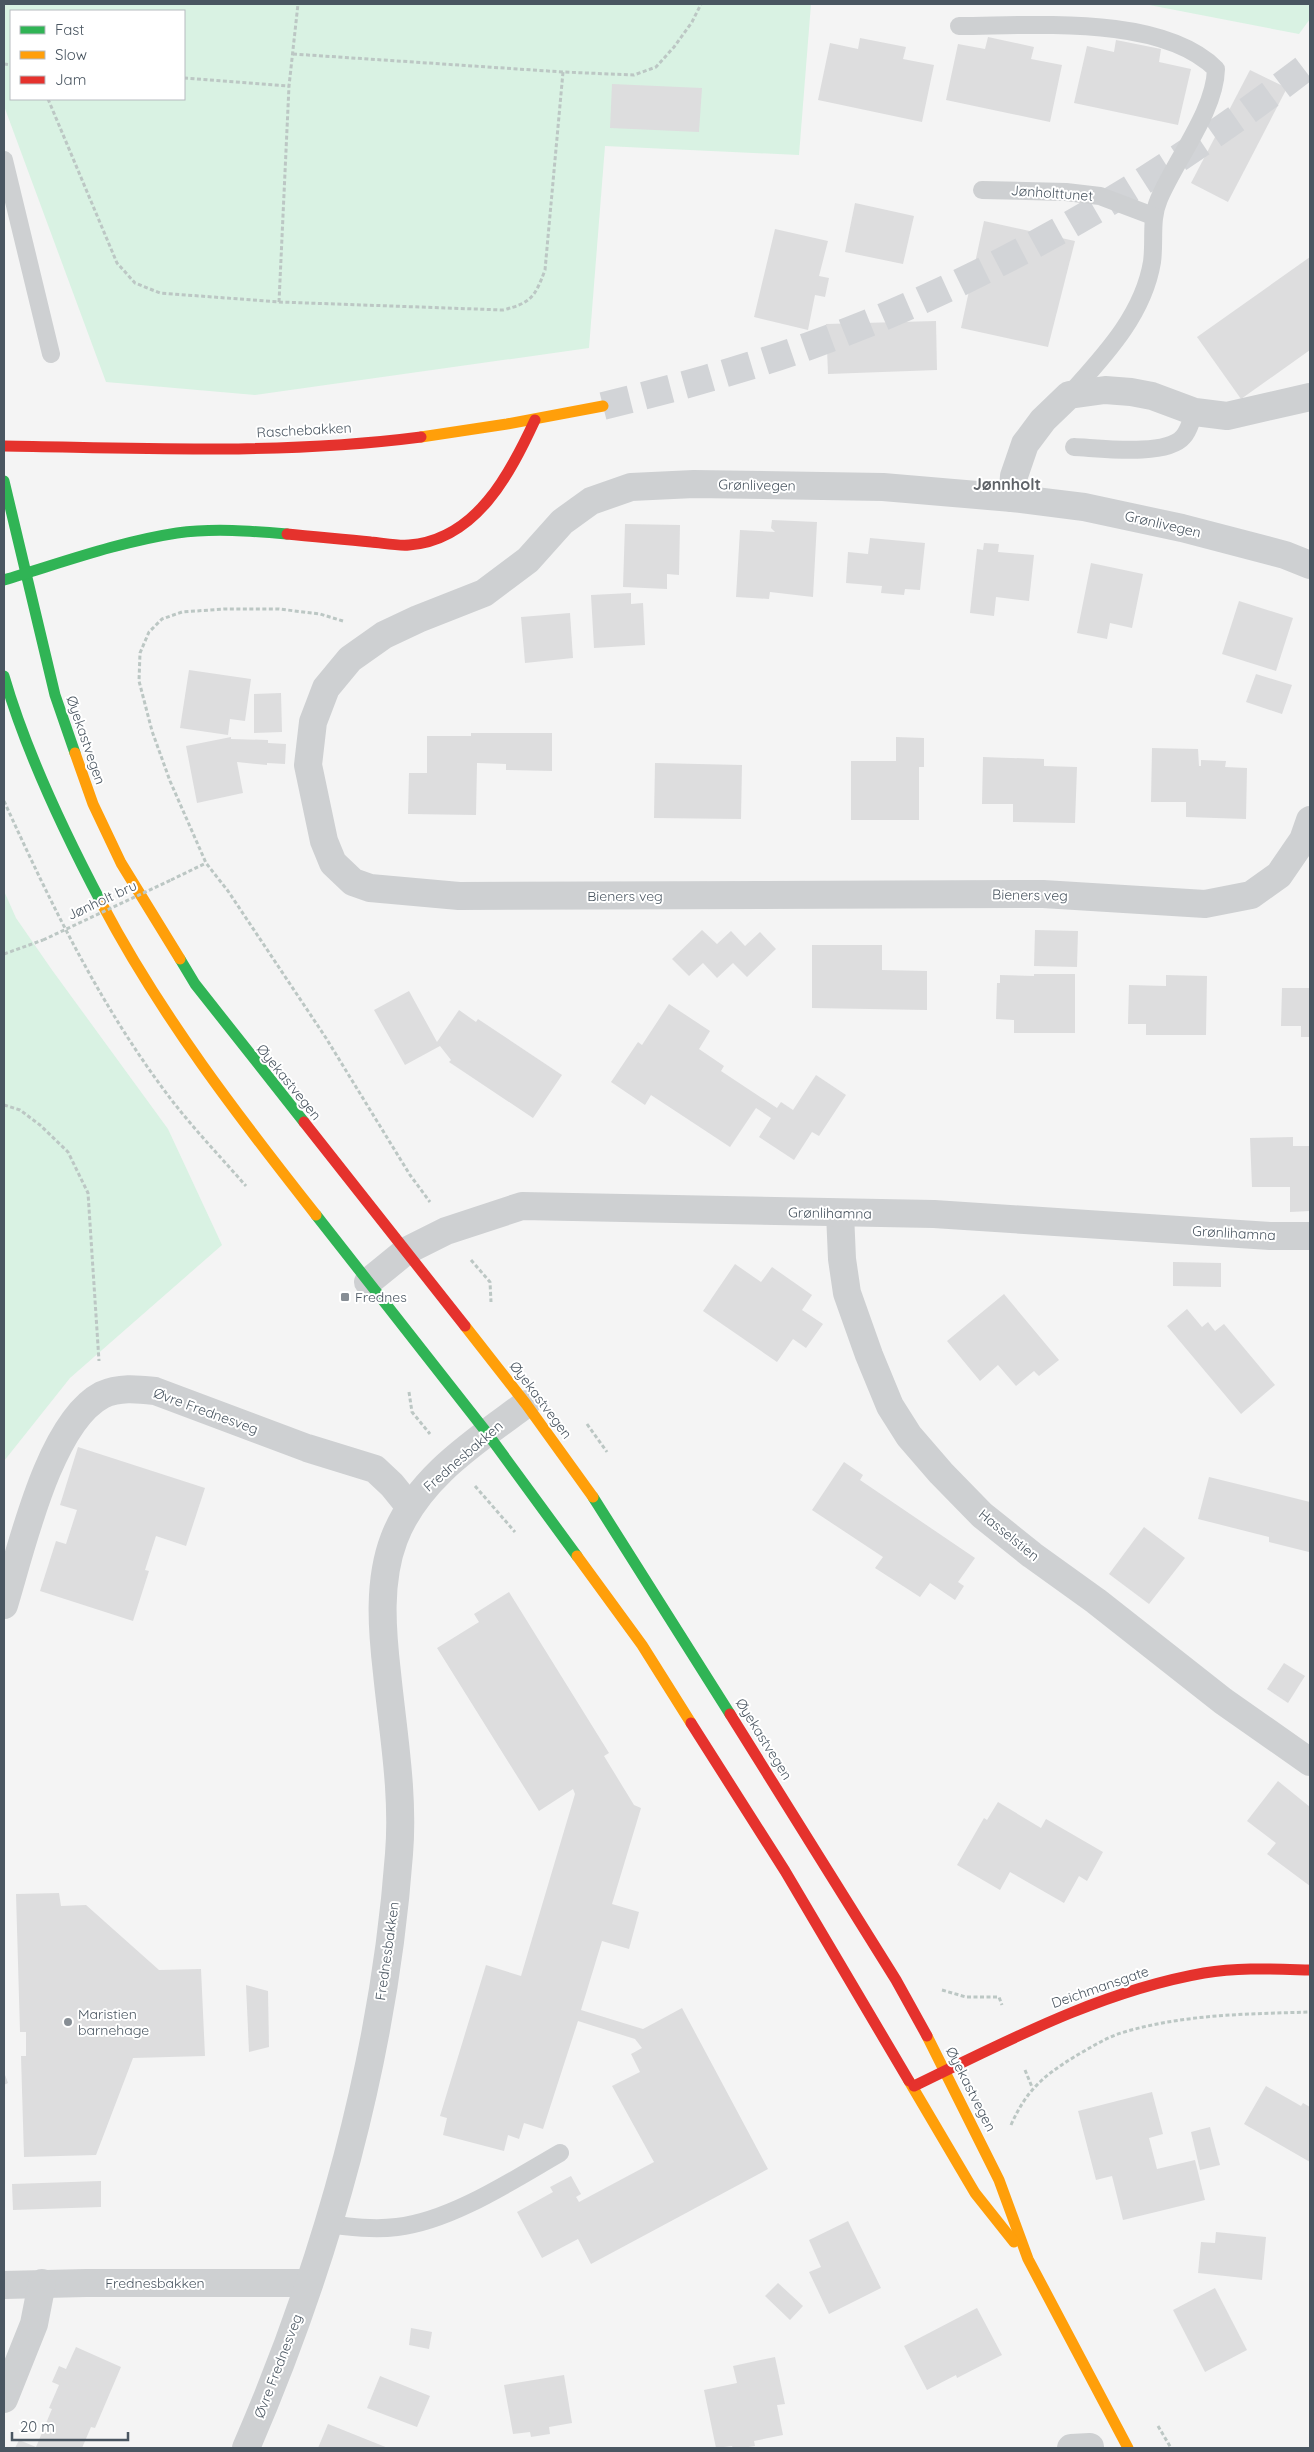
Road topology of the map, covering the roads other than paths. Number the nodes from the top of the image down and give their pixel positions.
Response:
1 (959, 26) dead end
2 (4, 160) edge
3 (982, 190) dead end
4 (1153, 216) junction
5 (51, 354) dead end
6 (1068, 395) junction
7 (1310, 397) edge
8 (603, 406) tunnel mouth
9 (1195, 412) junction
10 (536, 420) junction
11 (4, 440) edge
12 (4, 446) edge
13 (21, 446) junction
14 (1074, 447) dead end
15 (4, 482) edge
16 (1012, 498) junction
17 (528, 560) joint
18 (1310, 565) edge
19 (26, 573) junction
20 (4, 580) edge
21 (4, 676) edge
22 (7, 694) edge
23 (1310, 820) edge
24 (840, 1213) junction
25 (1310, 1236) edge
26 (406, 1251) junction
27 (368, 1282) junction
28 (526, 1404) junction
29 (487, 1433) junction
30 (409, 1506) junction
31 (4, 1605) edge
32 (1310, 1762) edge
33 (1310, 1970) edge
34 (946, 2070) junction
35 (914, 2086) junction
36 (560, 2154) dead end
37 (328, 2224) junction
38 (1028, 2259) junction
39 (309, 2283) junction
40 (42, 2284) junction
41 (4, 2285) edge
42 (4, 2399) edge
43 (246, 2448) edge
44 (1128, 2448) edge

1 - 4 lane
2 - 5 lane
3 - 4 lane, Jønholttunet
4 - 6 lane
6 - 9 street
6 - 16 street
7 - 9 street
8 - 10 main road, Raschebakken
9 - 14 lane
10 - 13 main road, Raschebakken
10 - 19 main road
11 - 13 main road
12 - 13 main road, Raschebakken
15 - 19 main road, Øyekastvegen
16 - 17 street, Grønlivegen
16 - 18 street, Grønlivegen
17 - 23 street, Bieners veg
19 - 20 main road
19 - 26 main road, Øyekastvegen
21 - 22 main road, Øyekastvegen
22 - 27 main road, Øyekastvegen
24 - 25 street, Grønlihamna
24 - 26 street, Grønlihamna
24 - 32 street, Hasselstien
26 - 27 street, Grønlihamna
26 - 28 main road, Øyekastvegen
27 - 29 main road, Øyekastvegen
28 - 29 street, Frednesbakken
28 - 34 main road, Øyekastvegen
29 - 30 street, Frednesbakken
29 - 35 main road, Øyekastvegen
30 - 31 street, Øvre Frednesveg
30 - 37 street, Frednesbakken
33 - 34 main road, Deichmansgate
34 - 35 main road, Deichmansgate
34 - 38 main road, Øyekastvegen
35 - 38 main road, Øyekastvegen
36 - 37 lane
37 - 39 street, Frednesbakken
38 - 44 main road, Øyekastvegen
39 - 40 street, Frednesbakken
39 - 43 street, Øvre Frednesveg
40 - 41 street, Frednesbakken
40 - 42 street

